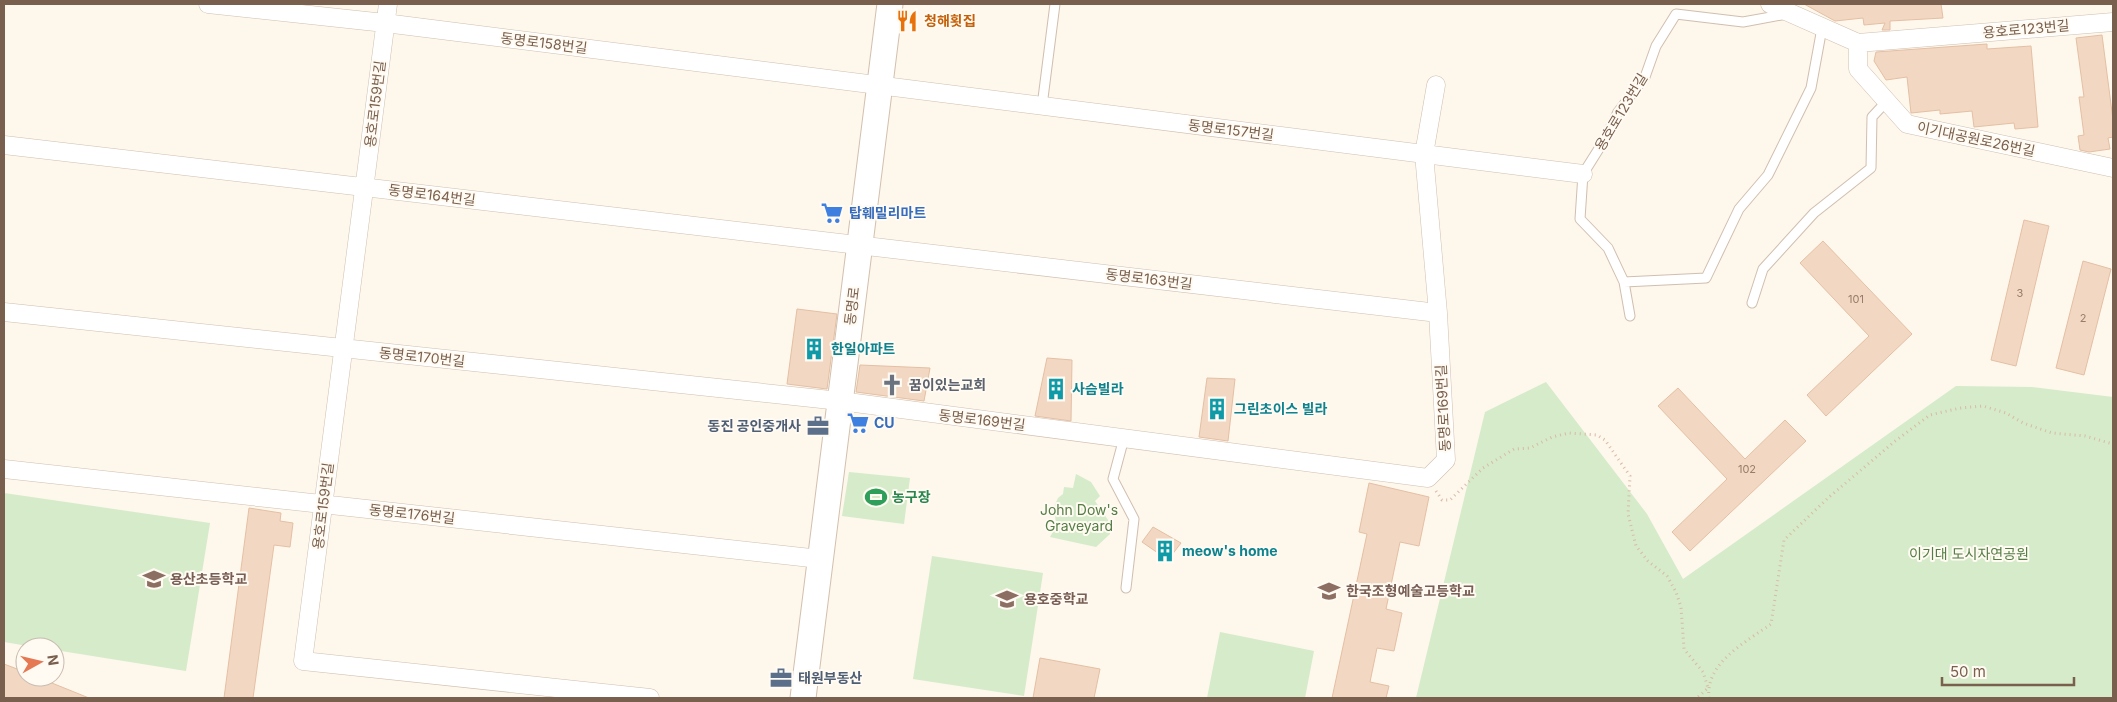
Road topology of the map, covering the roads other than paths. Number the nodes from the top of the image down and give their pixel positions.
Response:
1 (208, 4) edge
2 (388, 4) edge
3 (890, 4) edge
4 (1056, 4) edge
5 (1770, 4) edge
6 (1789, 9) edge
7 (2113, 22) edge
8 (385, 23) junction
9 (1822, 28) junction
10 (1858, 43) junction
11 (1436, 85) dead end
12 (879, 86) junction
13 (1886, 102) junction
14 (1042, 106) junction
15 (4, 145) edge
16 (1424, 154) junction
17 (2113, 168) edge
18 (1583, 174) junction
19 (364, 188) junction
20 (859, 245) junction
21 (1624, 282) junction
22 (1752, 303) dead end
23 (4, 312) edge
24 (1438, 313) junction
25 (1630, 316) dead end
26 (343, 348) junction
27 (840, 401) junction
28 (1124, 438) junction
29 (4, 469) edge
30 (323, 504) junction
31 (820, 559) junction
32 (1126, 588) dead end
33 (650, 698) edge
34 (803, 698) edge

1 - 8 street, 동명로158번길
2 - 8 street, 용호로159번길
3 - 12 street, 동명로
4 - 14 lane
5 - 6 street, 용호로123번길
6 - 9 street, 용호로123번길
6 - 18 lane, 용호로123번길
7 - 10 street, 용호로123번길
8 - 12 street, 동명로158번길
8 - 19 street, 용호로159번길
9 - 10 street, 용호로123번길
9 - 21 lane
10 - 13 street, 이기대공원로26번길
11 - 16 street, 동명로169번길
12 - 14 street, 동명로157번길
12 - 20 street, 동명로
13 - 17 street, 이기대공원로26번길
13 - 22 lane
14 - 16 street, 동명로157번길
15 - 19 street, 동명로164번길
16 - 18 street, 동명로157번길
16 - 24 street, 동명로169번길
18 - 21 lane, 용호로123번길
19 - 20 street, 동명로164번길
19 - 26 street, 용호로159번길
20 - 24 street, 동명로163번길
20 - 27 street, 동명로
21 - 25 lane, 용호로123번길
23 - 26 street, 동명로170번길
24 - 28 street, 동명로169번길
26 - 27 street, 동명로170번길
26 - 30 street, 용호로159번길
27 - 28 street, 동명로169번길
27 - 31 street, 동명로
28 - 32 lane
29 - 30 street, 동명로176번길
30 - 31 street, 동명로176번길
30 - 33 street, 용호로159번길
31 - 34 street, 동명로

